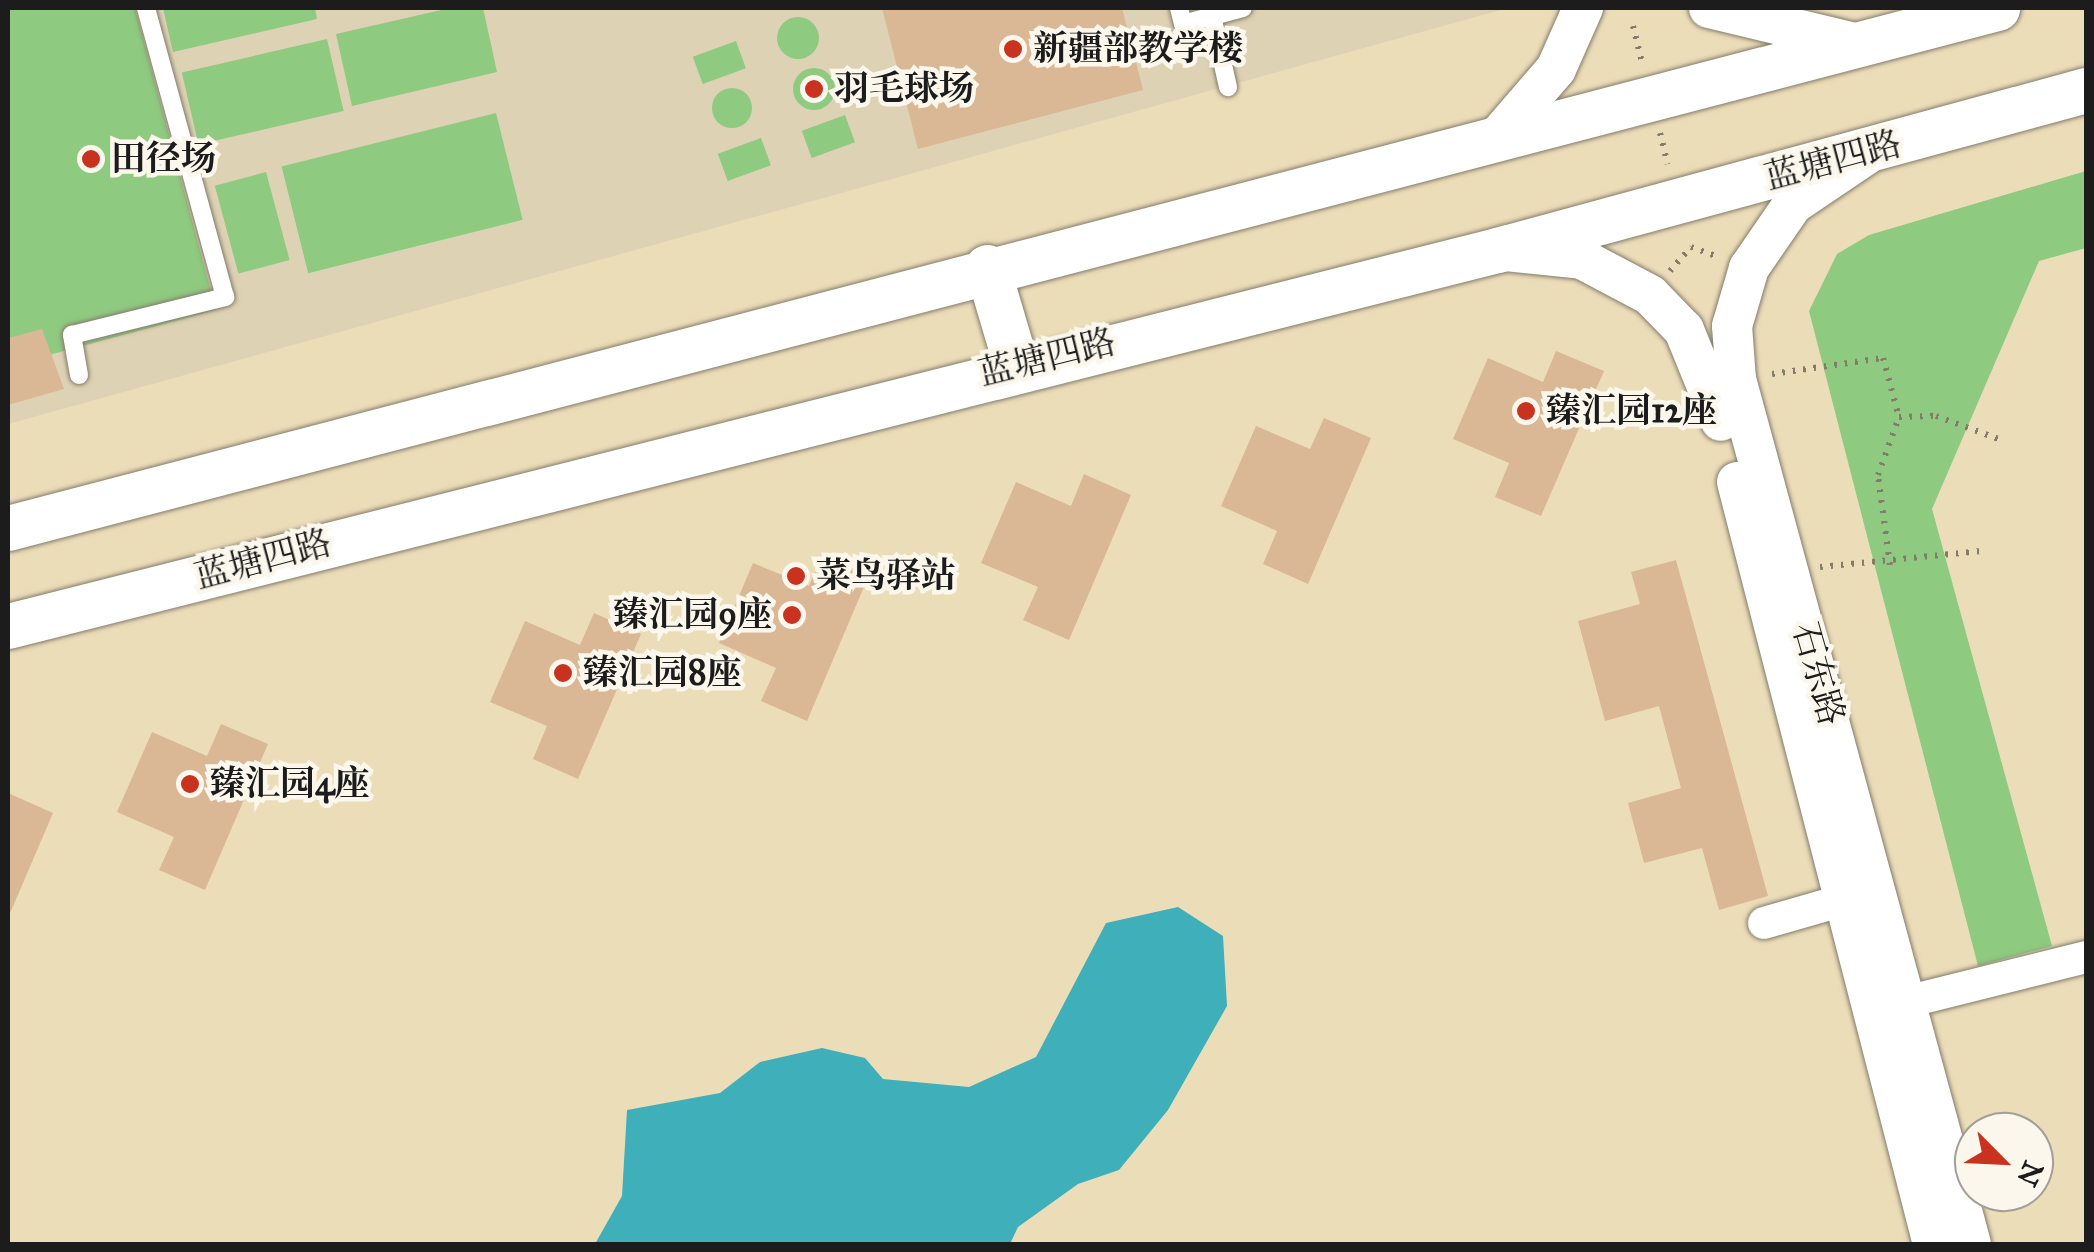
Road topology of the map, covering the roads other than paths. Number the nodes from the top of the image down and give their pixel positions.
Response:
1 (146, 8) edge
2 (1178, 8) edge
3 (1242, 8) edge
4 (1583, 8) edge
5 (1709, 8) edge
6 (1997, 8) edge
7 (1212, 16) junction
8 (1863, 44) junction
9 (1228, 87) dead end
10 (2086, 90) edge
11 (1499, 135) junction
12 (1871, 152) junction
13 (1497, 250) junction
14 (987, 266) junction
15 (1016, 365) junction
16 (80, 375) dead end
17 (8, 528) edge
18 (8, 626) edge
19 (1844, 900) junction
20 (1764, 923) dead end
21 (2086, 957) edge
22 (1910, 1001) junction
23 (1933, 1244) edge
24 (1971, 1244) edge

1 - 16 lane
2 - 7 lane
3 - 7 lane
4 - 11 street
5 - 8 street
6 - 8 main road
7 - 9 lane
8 - 11 main road
10 - 12 main road, 蓝塘四路
11 - 14 main road
12 - 13 main road, 蓝塘四路
12 - 22 street, 石东路
13 - 15 main road, 蓝塘四路
13 - 19 street, 石东路
14 - 15 main road
14 - 17 main road
15 - 18 main road, 蓝塘四路
19 - 20 street
19 - 23 street, 石东路
21 - 22 street
22 - 24 street, 石东路

